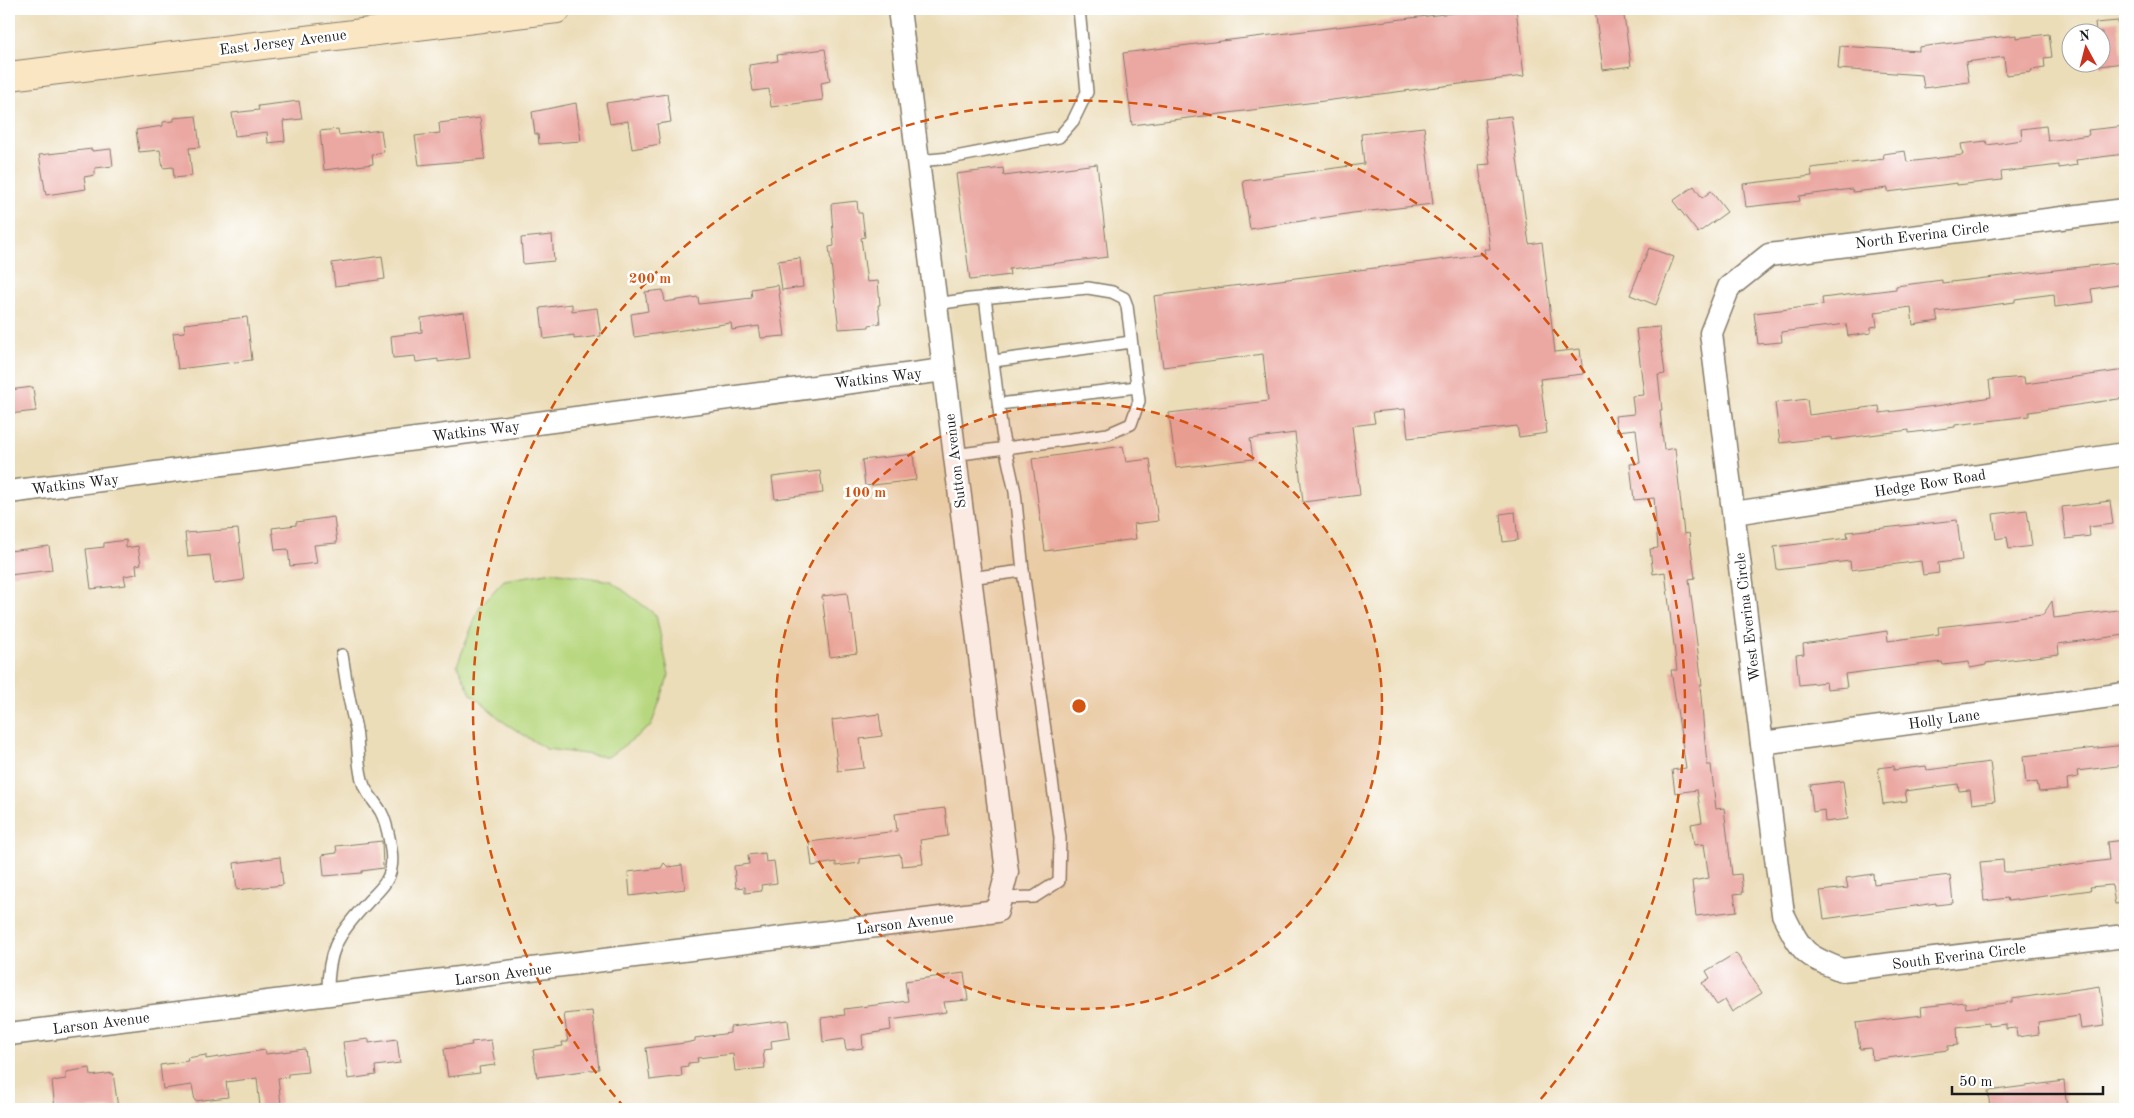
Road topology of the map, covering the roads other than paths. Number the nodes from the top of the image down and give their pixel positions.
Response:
1 (557, 9) edge
2 (899, 9) edge
3 (1079, 9) edge
4 (457, 15) edge
5 (9, 76) edge
6 (918, 161) junction
7 (2125, 210) edge
8 (1729, 287) joint
9 (985, 298) junction
10 (936, 304) junction
11 (1131, 342) junction
12 (994, 361) junction
13 (944, 370) junction
14 (1137, 387) junction
15 (999, 404) junction
16 (1006, 449) junction
17 (2125, 454) edge
18 (954, 455) junction
19 (9, 492) edge
20 (1734, 512) junction
21 (1023, 571) junction
22 (969, 578) junction
23 (342, 655) dead end
24 (2125, 694) edge
25 (1762, 743) junction
26 (999, 905) junction
27 (2125, 936) edge
28 (1799, 946) joint
29 (328, 996) junction
30 (9, 1034) edge

1 - 4 street, East Jersey Avenue
2 - 6 street, Sutton Avenue
3 - 6 lane
4 - 5 street, East Jersey Avenue
6 - 10 street, Sutton Avenue
7 - 8 street, North Everina Circle
8 - 20 street, West Everina Circle
9 - 10 lane
9 - 11 lane
9 - 12 lane
10 - 13 street, Sutton Avenue
11 - 12 lane
11 - 14 lane
12 - 15 lane
13 - 18 street, Sutton Avenue
13 - 19 street, Watkins Way
14 - 15 lane
14 - 16 lane
15 - 16 lane
16 - 18 lane
16 - 21 lane
17 - 20 street, Hedge Row Road
18 - 22 street, Sutton Avenue
20 - 25 street, West Everina Circle
21 - 22 lane
21 - 26 lane
22 - 26 street, Sutton Avenue
23 - 29 lane
24 - 25 street, Holly Lane
25 - 28 street, West Everina Circle
26 - 29 street, Larson Avenue
27 - 28 street, South Everina Circle
29 - 30 street, Larson Avenue

